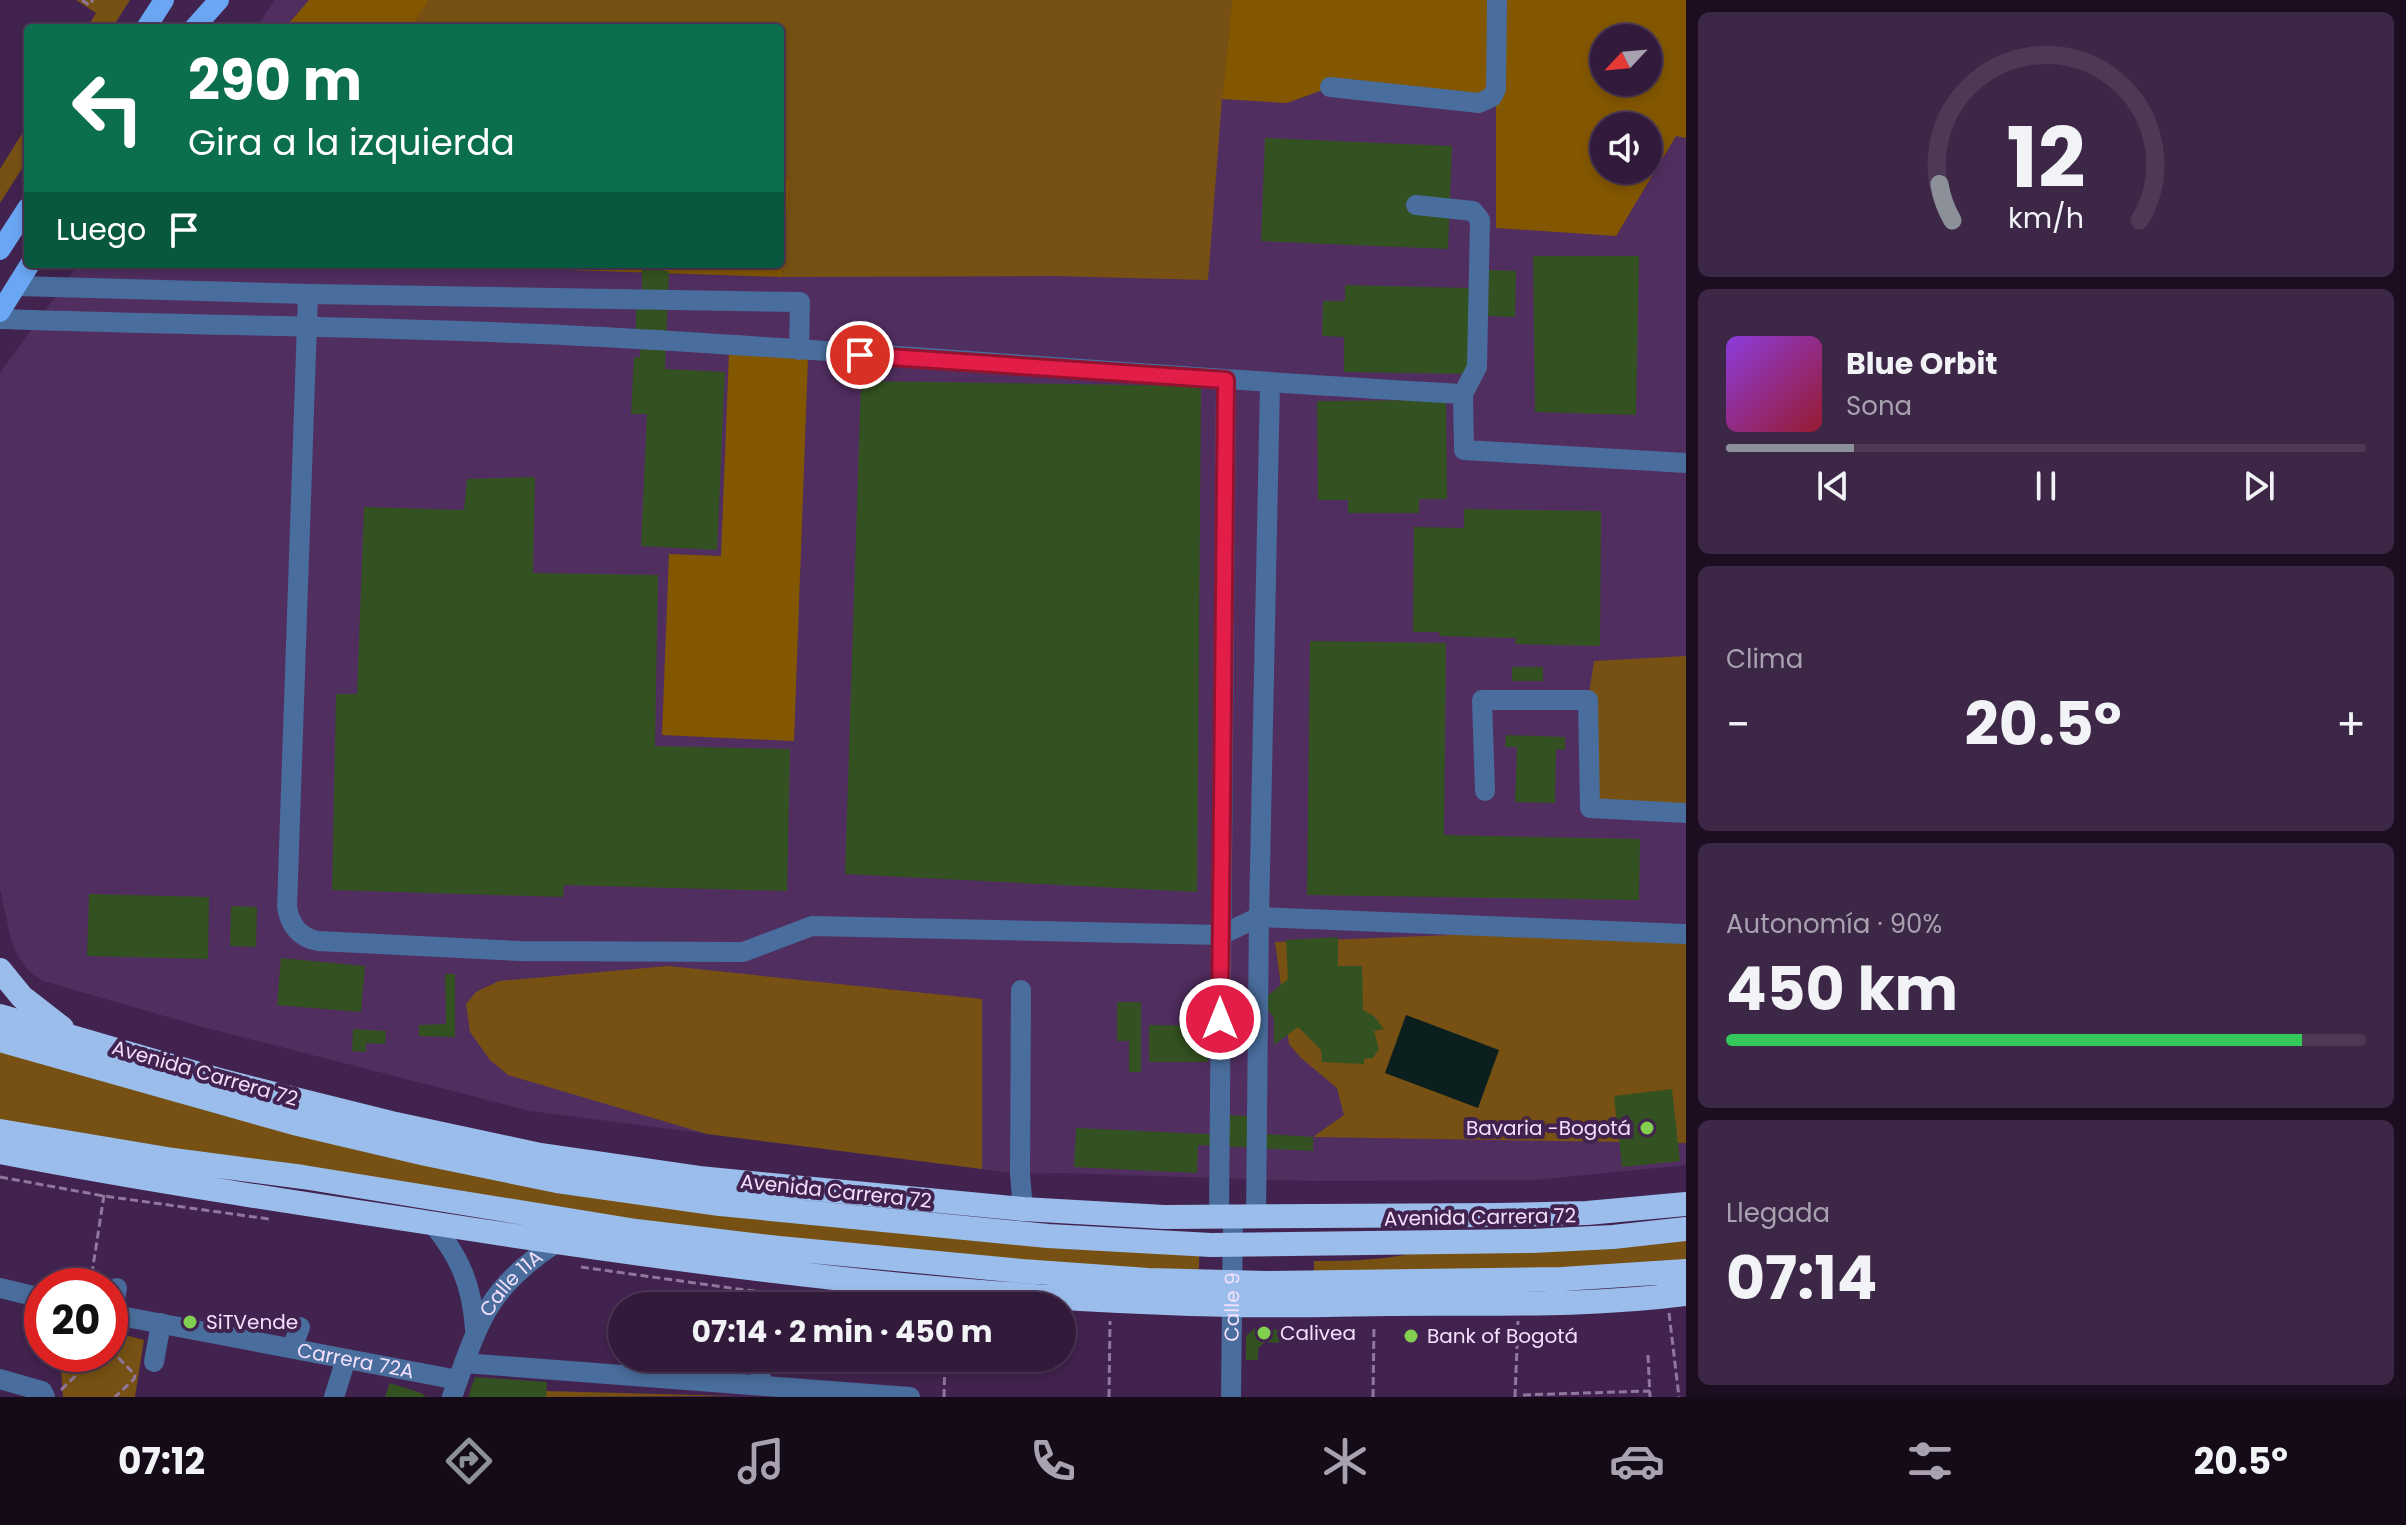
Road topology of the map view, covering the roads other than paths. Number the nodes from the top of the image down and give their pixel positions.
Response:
1 (164, 0) edge
2 (204, 0) edge
3 (219, 0) edge
4 (1497, 0) edge
5 (149, 24) edge
6 (189, 24) edge
7 (198, 24) edge
8 (1330, 87) dead end
9 (1416, 205) dead end
10 (24, 213) edge
11 (0, 250) edge
12 (28, 268) edge
13 (17, 286) junction
14 (308, 294) junction
15 (0, 312) edge
16 (0, 319) edge
17 (307, 326) junction
18 (799, 350) junction
19 (1226, 380) junction
20 (1270, 383) junction
21 (1463, 394) junction
22 (1686, 463) edge
23 (1485, 791) dead end
24 (1686, 813) edge
25 (1259, 917) junction
26 (1686, 934) edge
27 (1221, 935) junction
28 (0, 970) edge
29 (1021, 990) dead end
30 (0, 1016) edge
31 (77, 1039) junction
32 (0, 1040) edge
33 (0, 1131) edge
34 (0, 1152) edge
35 (594, 1163) junction
36 (547, 1179) junction
37 (1686, 1204) edge
38 (1023, 1209) junction
39 (1236, 1218) junction
40 (432, 1223) junction
41 (1686, 1229) edge
42 (556, 1243) junction
43 (1233, 1245) junction
44 (779, 1248) junction
45 (1686, 1271) edge
46 (820, 1276) junction
47 (0, 1288) edge
48 (24, 1294) edge
49 (1232, 1294) junction
50 (1675, 1296) edge
51 (128, 1317) edge
52 (161, 1323) junction
53 (300, 1327) dead end
54 (475, 1332) junction
55 (292, 1348) junction
56 (346, 1359) junction
57 (154, 1362) dead end
58 (678, 1372) edge
59 (757, 1372) edge
60 (0, 1379) edge
61 (677, 1379) junction
62 (458, 1380) edge
63 (746, 1389) edge
64 (49, 1393) edge
65 (841, 1394) edge
66 (334, 1397) edge
67 (910, 1397) edge
68 (1231, 1397) edge

1 - 5 main road
2 - 6 main road
3 - 7 main road
4 - 8 street
9 - 21 street
10 - 11 main road
12 - 13 main road
13 - 14 street
13 - 15 main road
14 - 17 street
14 - 18 street
16 - 17 street
17 - 18 street
17 - 27 street
18 - 19 street
19 - 20 street
19 - 27 street
20 - 21 street
20 - 25 street
21 - 22 street
23 - 24 street
25 - 26 street
25 - 27 street
25 - 39 street
27 - 39 street
28 - 31 highway
29 - 38 street
30 - 31 highway, Avenida Carrera 72
31 - 35 highway, Avenida Carrera 72
32 - 36 highway, Avenida Carrera 72
33 - 44 highway
34 - 40 highway
35 - 36 highway
35 - 38 highway, Avenida Carrera 72
36 - 43 highway, Avenida Carrera 72
37 - 39 highway, Avenida Carrera 72
38 - 39 highway, Avenida Carrera 72
39 - 43 street, Calle 9
40 - 42 highway
40 - 54 street, Calle 11A
41 - 43 highway, Avenida Carrera 72
42 - 46 highway
42 - 54 street, Calle 11A
43 - 49 street, Calle 9
44 - 46 highway
44 - 49 highway
45 - 49 highway
46 - 49 highway
47 - 48 street
49 - 50 highway
49 - 68 street, Calle 9
51 - 52 street, Carrera 72A
52 - 55 street, Carrera 72A
52 - 57 street
53 - 55 street
54 - 62 street, Calle 11A
55 - 56 street, Carrera 72A
56 - 62 street, Carrera 72A
56 - 66 street
58 - 61 street
59 - 63 street
60 - 64 street
61 - 62 street, Carrera 72A
61 - 63 street, Carrera 72A
63 - 65 street, Carrera 72A
65 - 67 street, Carrera 72A

